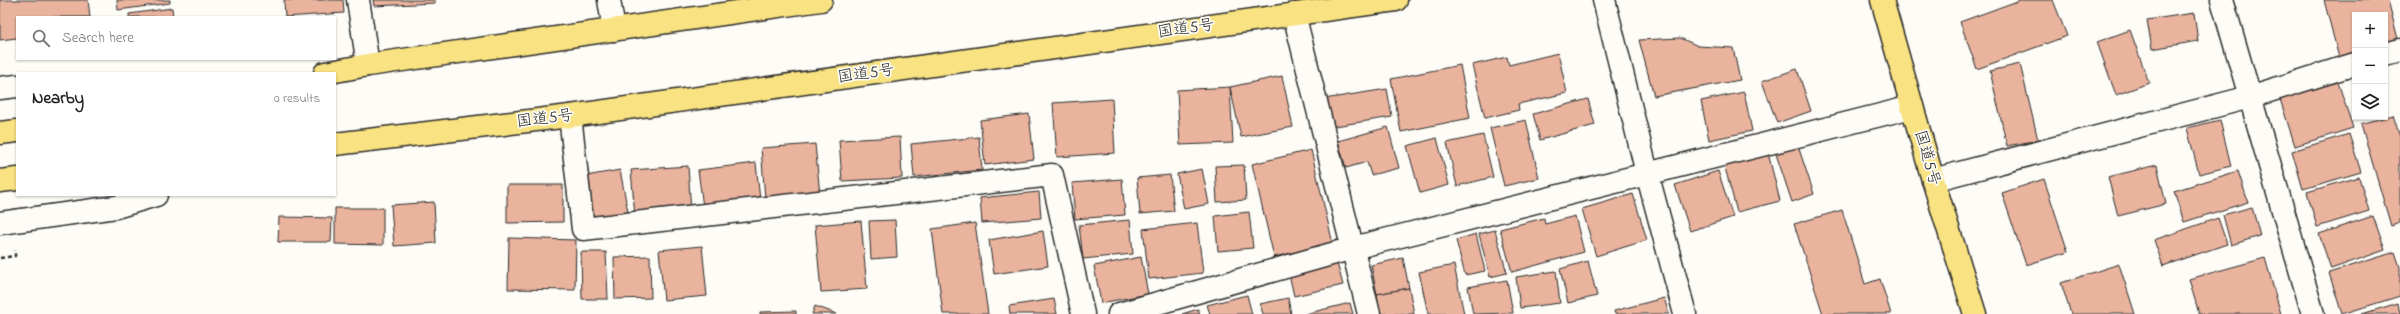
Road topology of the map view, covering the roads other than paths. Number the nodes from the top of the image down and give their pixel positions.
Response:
1 (358, 0) edge
2 (609, 0) edge
3 (814, 0) edge
4 (1396, 0) edge
5 (1604, 0) edge
6 (1882, 0) edge
7 (2222, 0) edge
8 (1294, 14) junction
9 (614, 30) junction
10 (2400, 50) edge
11 (2388, 53) edge
12 (368, 65) junction
13 (2352, 65) edge
14 (330, 72) edge
15 (16, 86) edge
16 (0, 88) edge
17 (2250, 96) junction
18 (1912, 107) junction
19 (570, 116) junction
20 (16, 131) edge
21 (0, 133) edge
22 (336, 144) edge
23 (1647, 173) junction
24 (16, 179) edge
25 (1933, 180) junction
26 (0, 181) edge
27 (153, 196) edge
28 (0, 223) edge
29 (1353, 248) junction
30 (1082, 314) edge
31 (1119, 314) edge
32 (1368, 314) edge
33 (1685, 314) edge
34 (1976, 314) edge
35 (2313, 314) edge

1 - 12 street
2 - 9 street
3 - 9 highway
4 - 8 highway, 国道5号
5 - 23 street
6 - 18 highway, 国道5号
7 - 17 street
8 - 19 highway, 国道5号
8 - 29 street
9 - 12 highway
10 - 11 street
12 - 14 highway
13 - 17 street
15 - 16 street
17 - 25 street
17 - 35 street
18 - 23 street
18 - 25 highway, 国道5号
19 - 22 highway, 国道5号
19 - 30 street
20 - 21 highway
23 - 29 street
23 - 33 street
24 - 26 highway
25 - 34 highway, 国道5号
27 - 28 street
29 - 31 street
29 - 32 street

